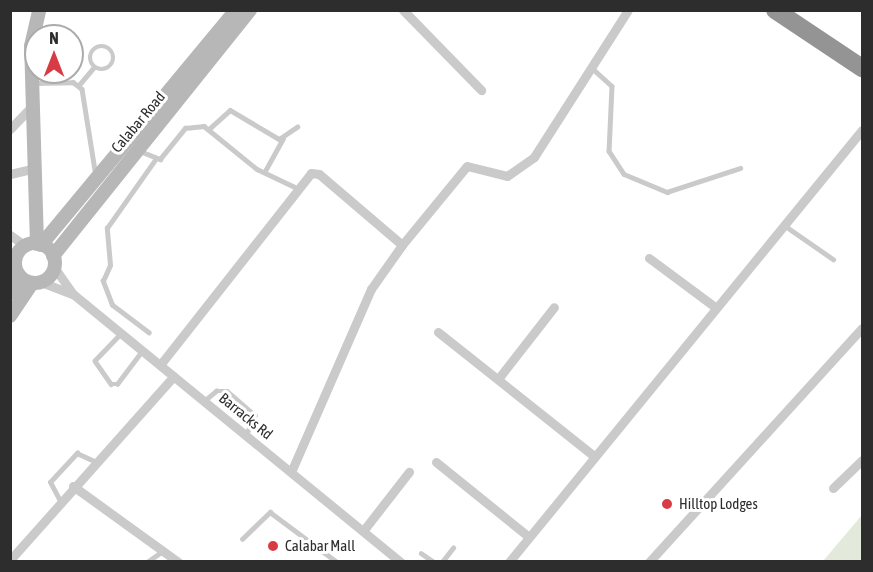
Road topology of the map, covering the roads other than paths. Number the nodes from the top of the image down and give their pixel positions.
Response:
1 (236, 10) edge
2 (250, 10) edge
3 (403, 10) edge
4 (628, 10) edge
5 (782, 11) edge
6 (862, 55) edge
7 (94, 67) junction
8 (862, 68) edge
9 (593, 69) junction
10 (31, 84) edge
11 (55, 84) edge
12 (79, 85) junction
13 (481, 90) dead end
14 (32, 106) junction
15 (297, 127) dead end
16 (10, 129) edge
17 (209, 129) junction
18 (862, 130) edge
19 (284, 139) junction
20 (138, 149) junction
21 (154, 160) junction
22 (36, 168) junction
23 (740, 168) dead end
24 (265, 171) junction
25 (10, 174) edge
26 (96, 181) junction
27 (295, 187) junction
28 (784, 225) junction
29 (10, 235) edge
30 (35, 245) junction
31 (402, 245) junction
32 (649, 258) dead end
33 (833, 259) dead end
34 (54, 261) junction
35 (24, 273) edge
36 (10, 293) edge
37 (73, 294) junction
38 (554, 307) dead end
39 (715, 307) junction
40 (10, 316) edge
41 (862, 328) edge
42 (438, 332) dead end
43 (149, 333) dead end
44 (121, 334) junction
45 (142, 351) junction
46 (160, 365) junction
47 (174, 376) junction
48 (498, 379) junction
49 (204, 400) junction
50 (246, 436) junction
51 (594, 456) junction
52 (862, 460) edge
53 (96, 462) junction
54 (436, 462) dead end
55 (291, 472) junction
56 (409, 472) dead end
57 (74, 486) junction
58 (832, 488) dead end
59 (60, 501) junction
60 (363, 531) junction
61 (529, 537) junction
62 (242, 539) dead end
63 (453, 548) dead end
64 (163, 552) junction
65 (421, 553) dead end
66 (10, 560) edge
67 (147, 561) edge
68 (178, 561) edge
69 (337, 561) edge
70 (401, 561) edge
71 (434, 561) edge
72 (442, 561) edge
73 (509, 561) edge
74 (649, 561) edge

1 - 26 main road, Calabar Road
2 - 20 main road, Calabar Road
3 - 13 street
4 - 9 street
5 - 6 highway
5 - 8 highway
7 - 7 lane
7 - 12 lane
9 - 23 lane
9 - 31 street
10 - 14 main road
11 - 12 lane
12 - 26 lane
14 - 16 street
14 - 22 main road
15 - 19 lane
17 - 19 lane
17 - 21 lane
17 - 24 lane
18 - 28 street
19 - 24 lane
20 - 21 lane
20 - 34 main road, Calabar Road
21 - 43 lane
22 - 25 street
22 - 30 main road
24 - 27 lane
26 - 30 main road, Calabar Road
27 - 31 street
27 - 46 street
28 - 33 lane
28 - 39 street
29 - 30 street
30 - 34 main road
30 - 35 main road, Calabar Road
31 - 55 street
32 - 39 street
34 - 35 main road, Calabar Road
34 - 37 street, Barracks Rd
35 - 36 main road
35 - 37 street, Barracks Rd
35 - 40 main road
37 - 44 street, Barracks Rd
38 - 48 street
39 - 51 street
41 - 74 street
42 - 48 street
44 - 45 street, Barracks Rd
44 - 45 lane
45 - 46 street, Barracks Rd
46 - 47 street, Barracks Rd
47 - 49 street, Barracks Rd
47 - 53 street
48 - 51 street
49 - 50 street, Barracks Rd
49 - 50 lane
50 - 55 street, Barracks Rd
51 - 61 street
52 - 58 street
53 - 57 street
53 - 59 lane
54 - 61 street
55 - 60 street, Barracks Rd
56 - 60 street
57 - 59 street
57 - 64 street
59 - 66 street
60 - 70 street, Barracks Rd
61 - 73 street
62 - 69 lane
63 - 72 lane
64 - 67 lane
64 - 68 street
65 - 71 lane

